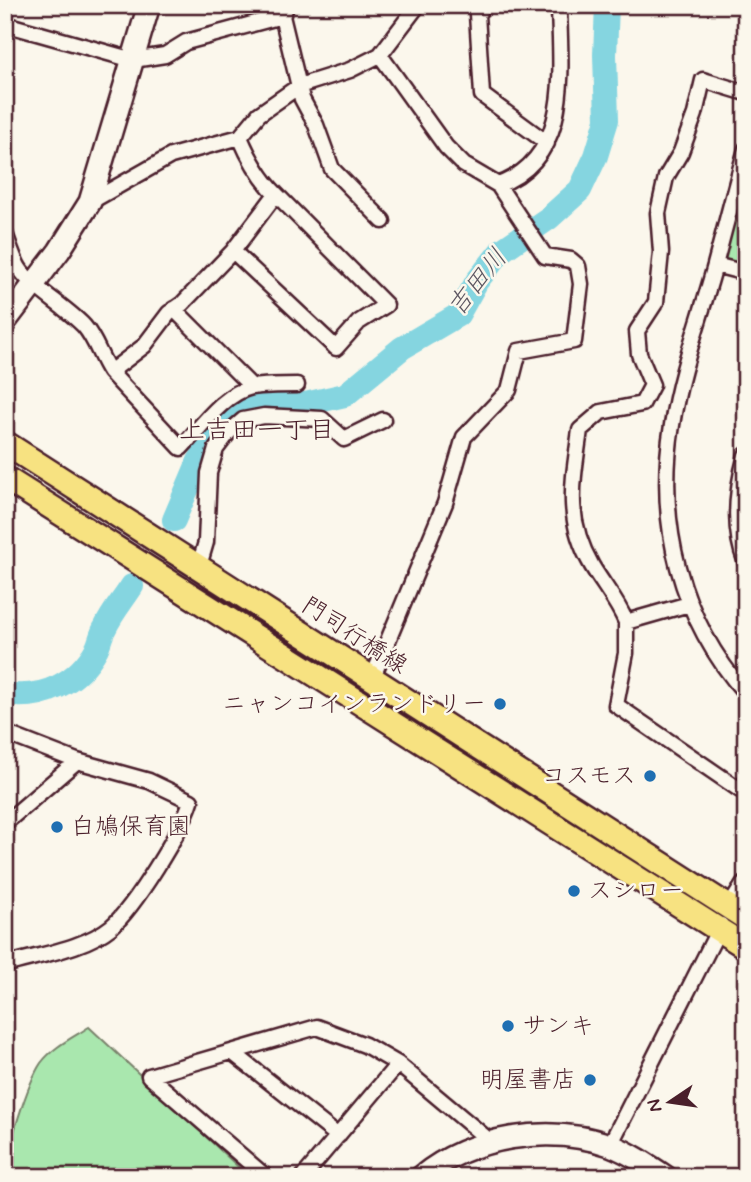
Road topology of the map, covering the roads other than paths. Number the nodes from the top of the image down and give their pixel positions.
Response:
1 (149, 5) edge
2 (418, 5) edge
3 (485, 5) edge
4 (559, 5) edge
5 (284, 11) edge
6 (5, 24) edge
7 (380, 55) junction
8 (133, 60) junction
9 (299, 86) junction
10 (746, 93) edge
11 (240, 137) junction
12 (547, 143) junction
13 (746, 149) edge
14 (743, 171) edge
15 (498, 185) junction
16 (276, 194) junction
17 (90, 202) junction
18 (383, 221) dead end
19 (5, 233) edge
20 (233, 251) junction
21 (715, 265) junction
22 (746, 272) edge
23 (33, 284) junction
24 (174, 309) junction
25 (5, 322) edge
26 (110, 372) junction
27 (297, 385) dead end
28 (252, 387) junction
29 (383, 420) dead end
30 (5, 443) edge
31 (746, 455) edge
32 (5, 478) edge
33 (746, 563) edge
34 (199, 566) junction
35 (689, 604) junction
36 (626, 622) junction
37 (372, 679) junction
38 (746, 694) edge
39 (5, 733) edge
40 (77, 761) junction
41 (746, 782) edge
42 (5, 823) edge
43 (746, 887) edge
44 (732, 919) edge
45 (746, 947) edge
46 (5, 965) edge
47 (232, 1052) junction
48 (398, 1064) junction
49 (338, 1136) junction
50 (491, 1142) junction
51 (610, 1145) junction
52 (266, 1177) edge
53 (303, 1177) edge
54 (421, 1177) edge
55 (666, 1177) edge

1 - 8 street
2 - 7 street
3 - 12 street
4 - 12 street
5 - 8 street
5 - 9 street
6 - 8 street
7 - 9 street
7 - 15 street
8 - 17 street
9 - 11 street
9 - 18 street
10 - 36 street
11 - 16 street
11 - 17 street
12 - 15 street
13 - 14 street
14 - 21 street
15 - 37 street
16 - 20 street
16 - 20 street
17 - 23 street
19 - 23 street
20 - 24 street
21 - 22 street
21 - 35 street
23 - 25 street
23 - 26 street
24 - 26 street
24 - 28 street
26 - 28 street
27 - 28 street
29 - 34 street
30 - 34 main road, 門司行橋線
31 - 33 street
32 - 44 main road, 門司行橋線
34 - 37 main road, 門司行橋線
35 - 36 street
35 - 38 street
36 - 41 street
37 - 44 main road, 門司行橋線
39 - 40 street
40 - 42 street
40 - 46 street
43 - 44 street
44 - 45 main road, 門司行橋線
44 - 51 street
47 - 48 street
47 - 49 street
47 - 52 street
48 - 49 street
48 - 50 street
49 - 53 street
50 - 51 street
50 - 54 street
51 - 55 street

